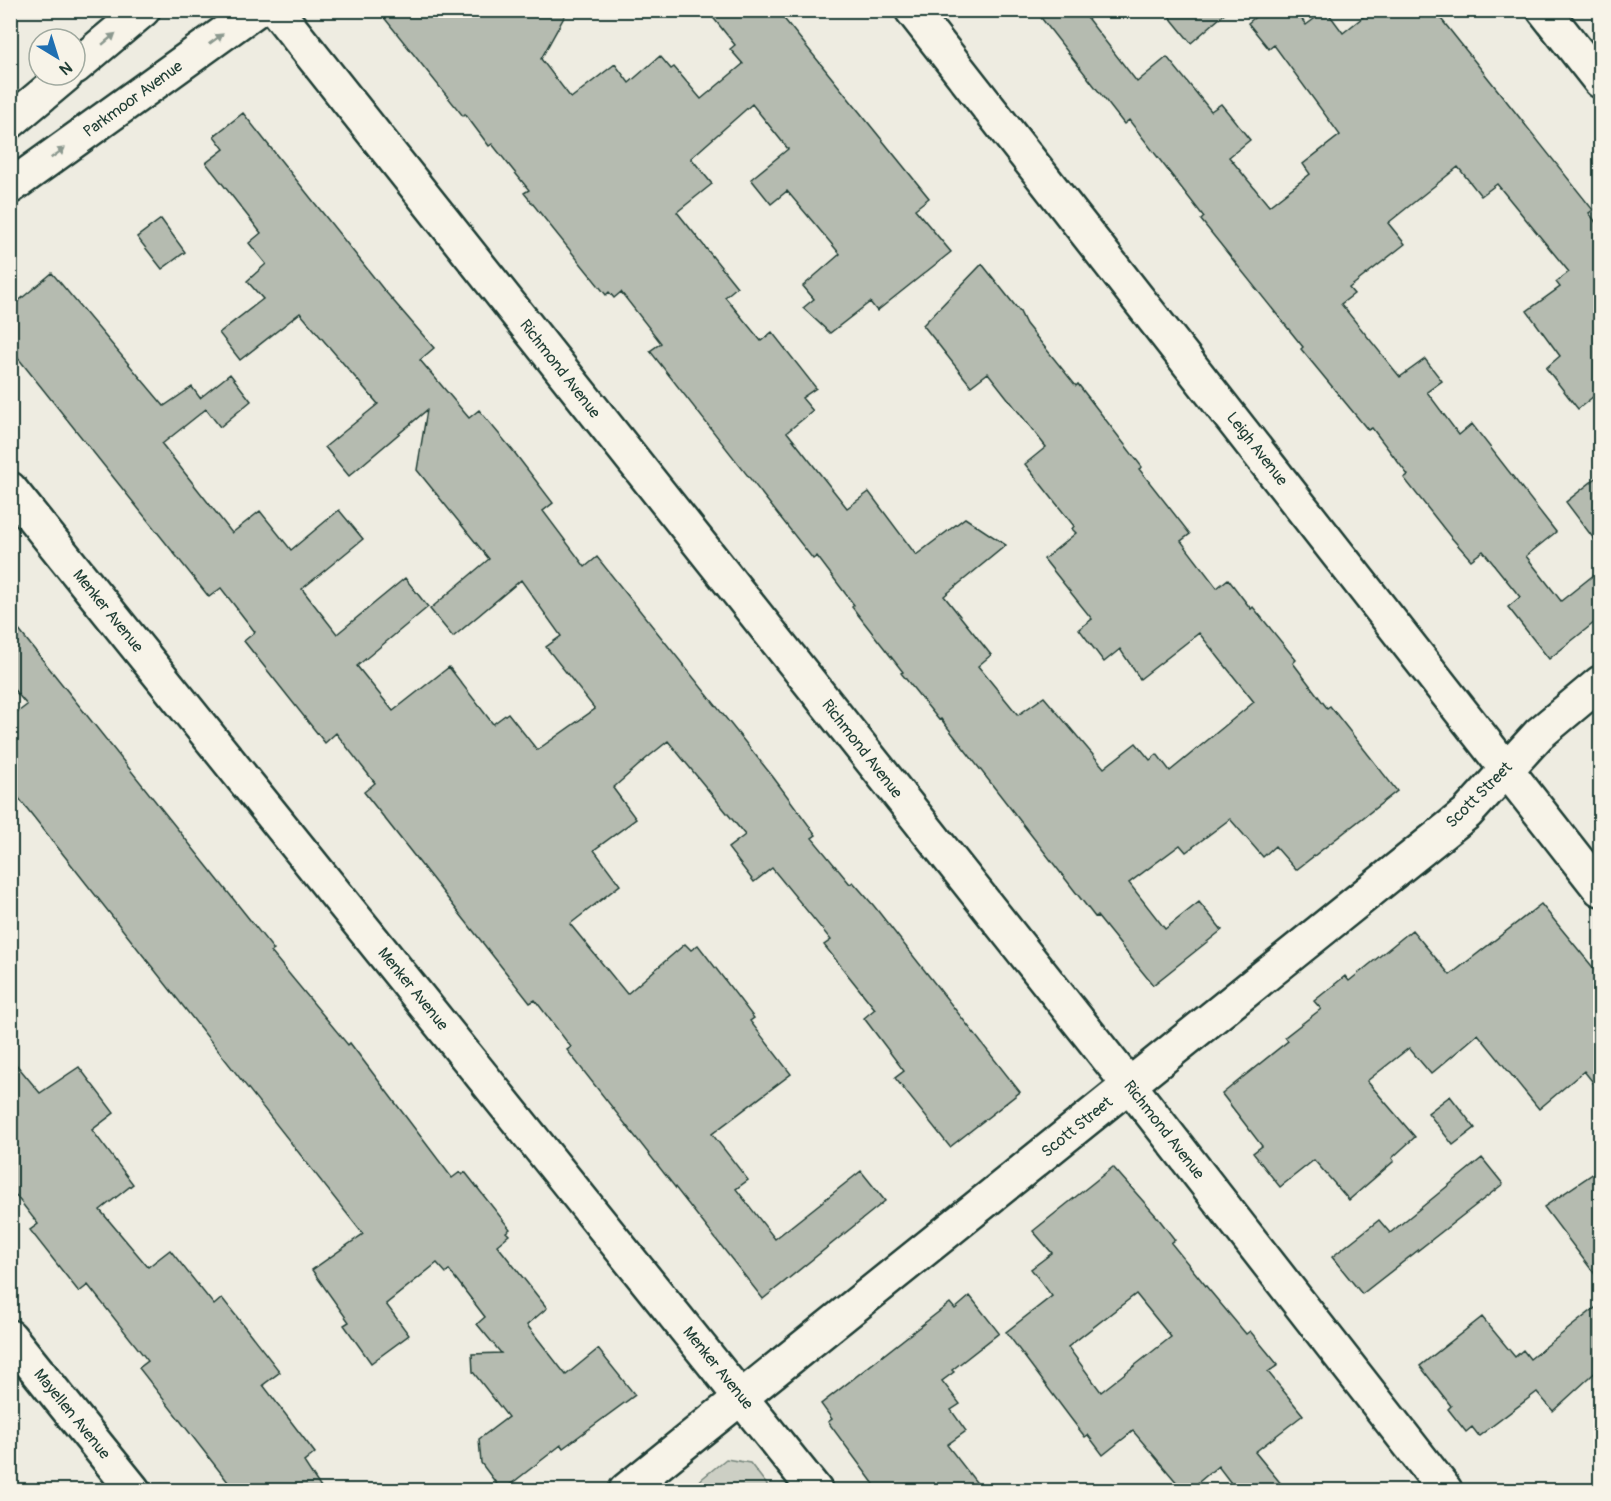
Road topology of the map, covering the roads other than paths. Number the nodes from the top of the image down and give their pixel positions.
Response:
1 (143, 10) edge
2 (256, 10) edge
3 (276, 10) edge
4 (912, 10) edge
5 (1544, 10) edge
6 (87, 57) edge
7 (1600, 81) edge
8 (52, 87) edge
9 (10, 122) edge
10 (10, 187) edge
11 (10, 489) edge
12 (1600, 683) edge
13 (1507, 767) junction
14 (1600, 889) edge
15 (1130, 1086) junction
16 (10, 1337) edge
17 (742, 1398) junction
18 (134, 1491) edge
19 (626, 1491) edge
20 (814, 1491) edge
21 (1445, 1491) edge

6 -> 1 main road
10 -> 2 main road, Parkmoor Avenue
3 - 15 main road, Richmond Avenue
4 - 13 main road, Leigh Avenue
5 - 7 main road
8 - 9 main road
11 - 17 main road, Menker Avenue
12 - 13 main road, Scott Street
13 - 14 main road, Leigh Avenue
13 - 15 main road, Scott Street
15 - 17 main road, Scott Street
15 - 21 main road, Richmond Avenue
16 - 18 main road, Mayellen Avenue
17 - 19 main road, Scott Street
17 - 20 main road, Menker Avenue

